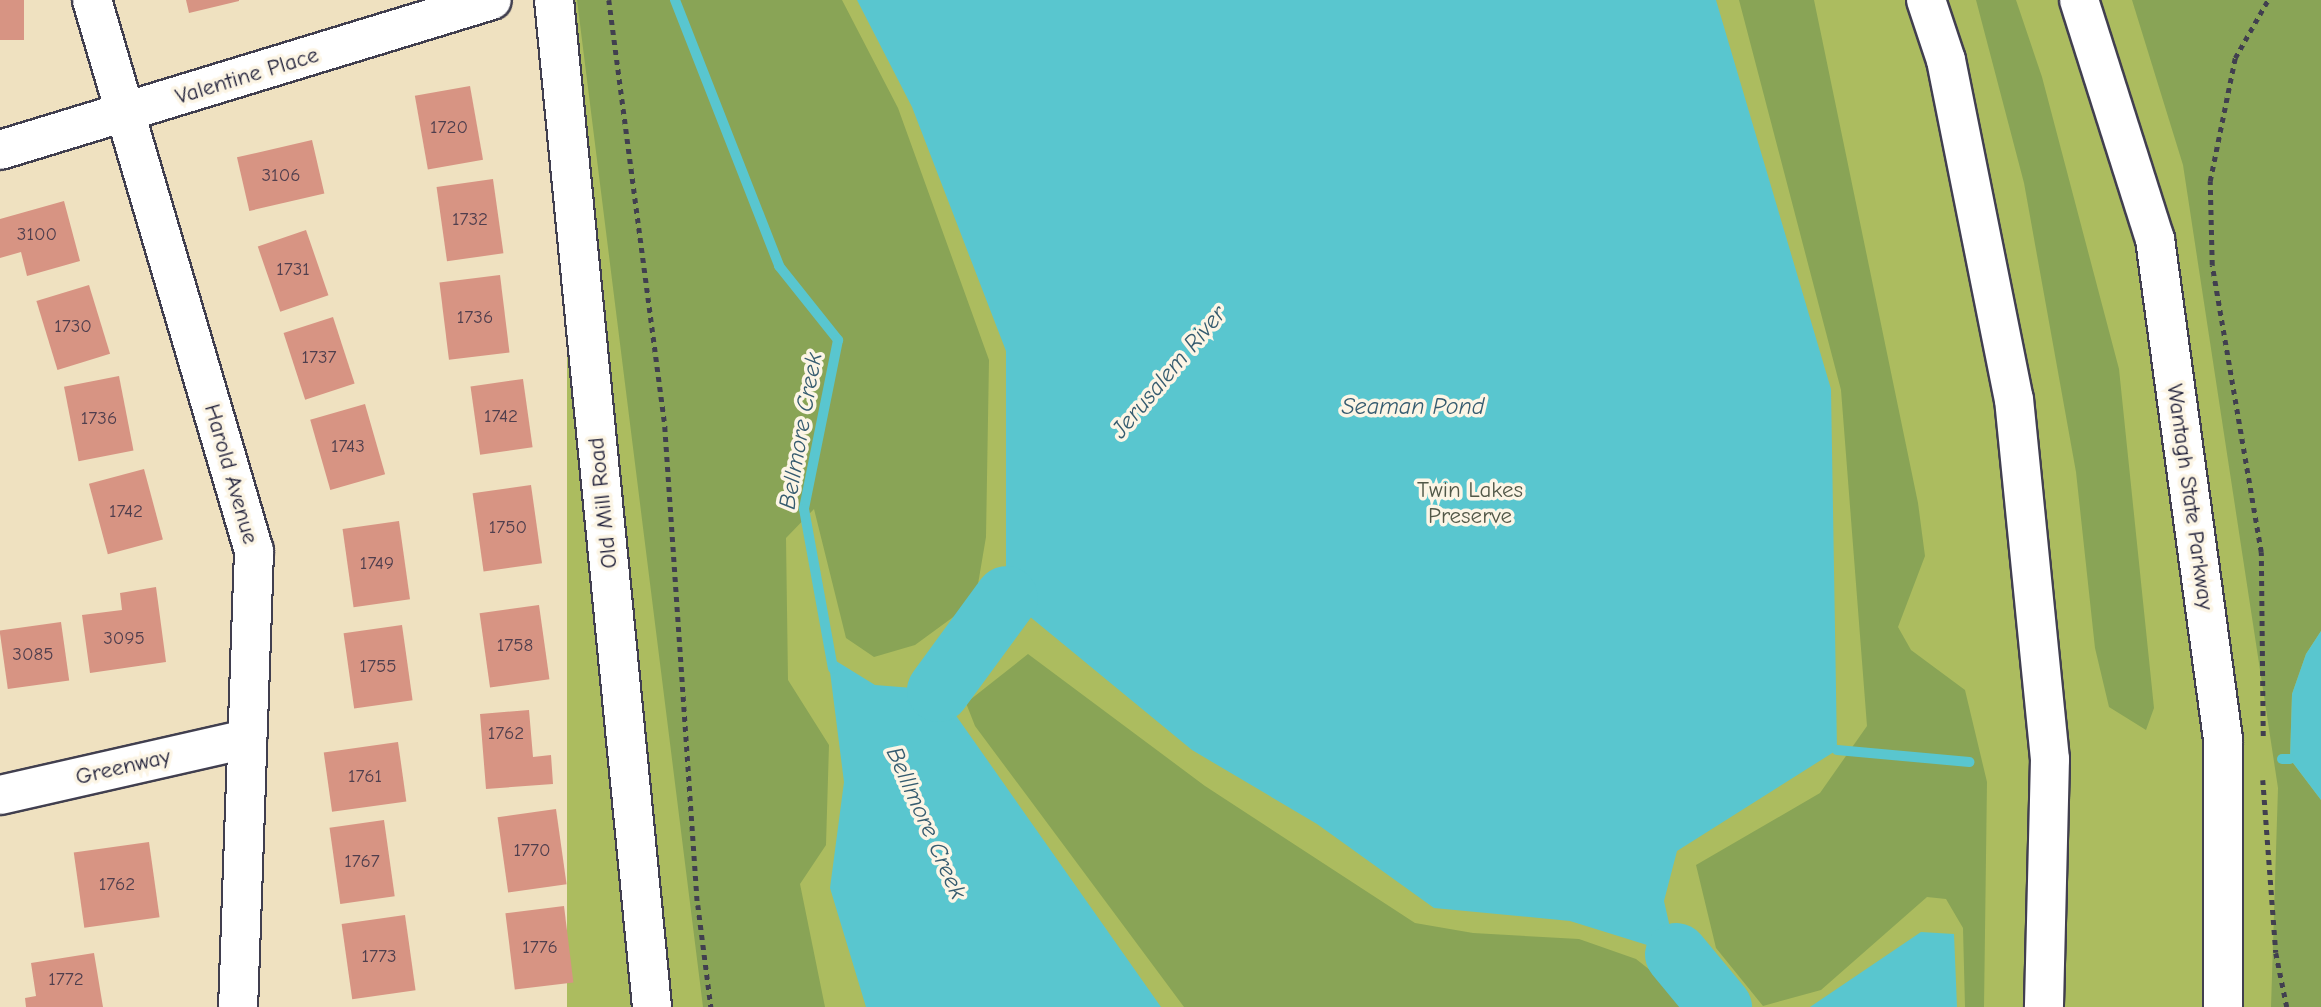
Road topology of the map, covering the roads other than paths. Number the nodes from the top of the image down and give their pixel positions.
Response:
1 (92, 0) edge
2 (492, 0) edge
3 (554, 0) edge
4 (1926, 0) edge
5 (2079, 0) edge
6 (125, 113) junction
7 (0, 150) edge
8 (247, 739) junction
9 (0, 796) edge
10 (239, 1007) edge
11 (652, 1007) edge
12 (2044, 1007) edge
13 (2223, 1007) edge

1 - 6 main road, Harold Avenue
2 - 6 main road, Valentine Place
3 - 11 main road, Old Mill Road
4 - 12 main road
5 - 13 main road, Wantagh State Parkway
6 - 7 main road, Valentine Place
6 - 8 main road, Harold Avenue
8 - 9 main road, Greenway
8 - 10 main road, Harold Avenue

